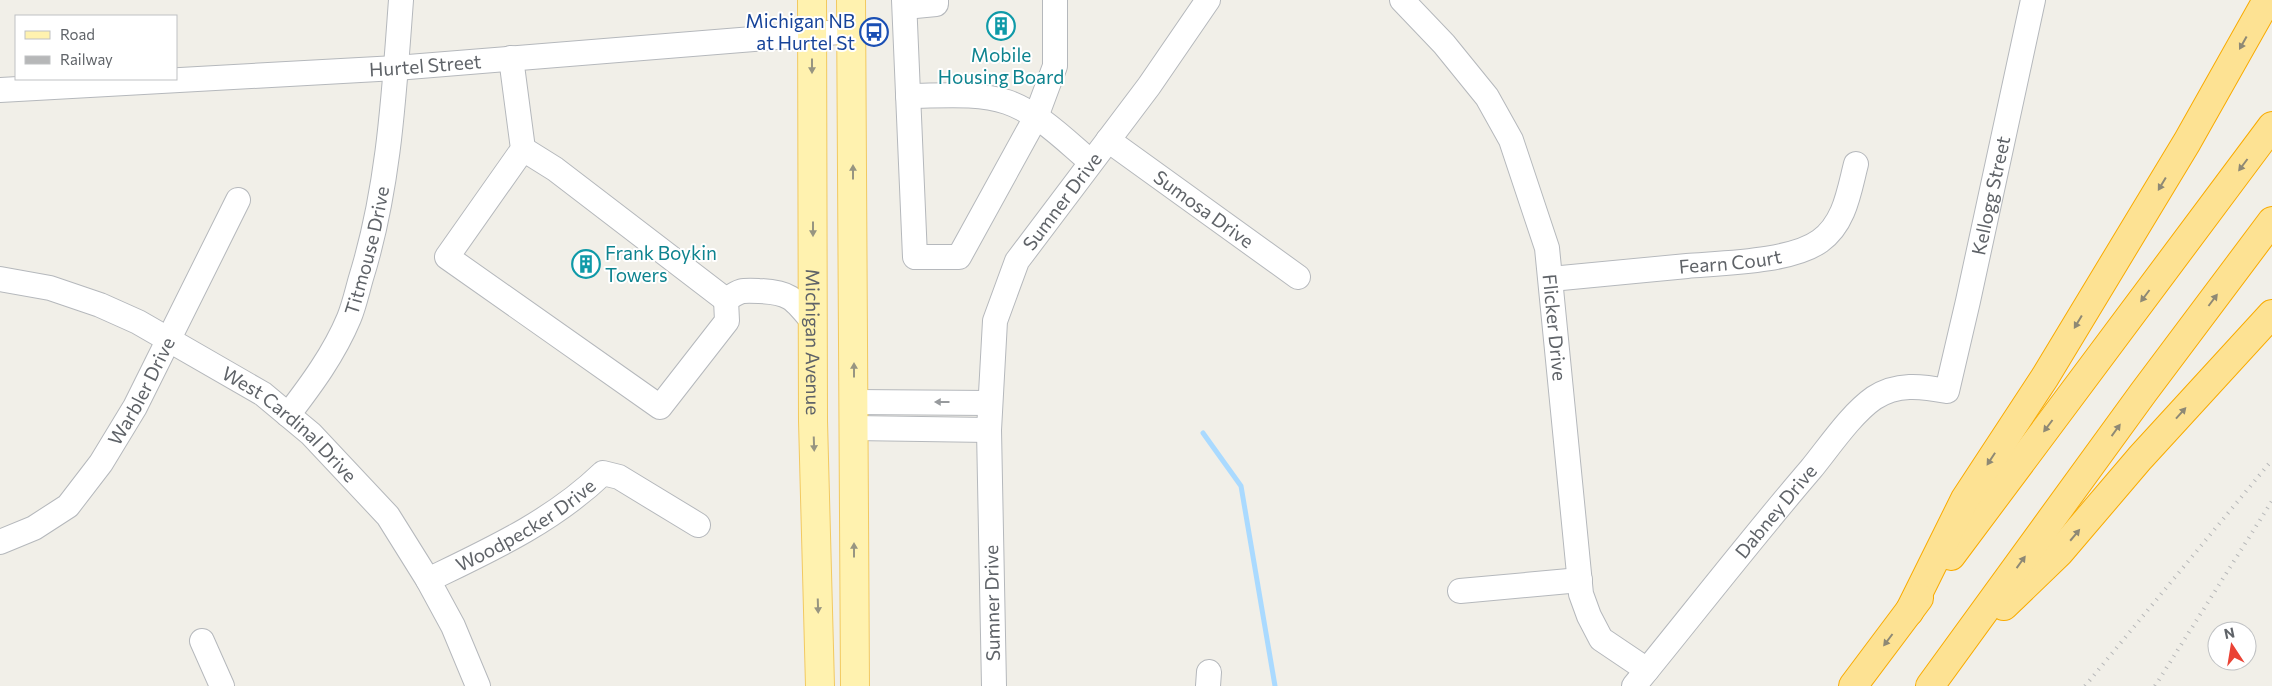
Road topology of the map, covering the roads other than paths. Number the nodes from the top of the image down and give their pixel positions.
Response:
1 (401, 0) edge
2 (812, 0) edge
3 (851, 0) edge
4 (936, 0) edge
5 (1055, 0) edge
6 (1402, 0) edge
7 (2033, 0) edge
8 (2267, 0) edge
9 (1203, 2) edge
10 (904, 4) edge
11 (852, 31) junction
12 (812, 33) junction
13 (511, 58) junction
14 (396, 68) junction
15 (0, 90) edge
16 (908, 96) junction
17 (1036, 117) junction
18 (2272, 126) edge
19 (1108, 140) junction
20 (522, 149) junction
21 (1091, 162) junction
22 (1856, 164) dead end
23 (238, 200) dead end
24 (2272, 221) edge
25 (1298, 277) dead end
26 (0, 279) edge
27 (1551, 279) junction
28 (726, 300) junction
29 (2272, 314) edge
30 (813, 322) junction
31 (169, 339) junction
32 (1947, 391) joint
33 (990, 403) junction
34 (288, 415) junction
35 (854, 415) junction
36 (989, 430) junction
37 (698, 525) dead end
38 (0, 542) edge
39 (428, 580) junction
40 (1580, 580) junction
41 (1460, 591) dead end
42 (1908, 612) junction
43 (202, 641) dead end
44 (1953, 656) junction
45 (1641, 678) edge
46 (222, 686) edge
47 (478, 686) edge
48 (820, 686) edge
49 (855, 686) edge
50 (994, 686) edge
51 (1853, 686) edge
52 (1930, 686) edge

1 - 14 street, Titmouse Drive
2 - 12 main road, Michigan Avenue
3 - 11 main road
4 - 10 street
5 - 17 street
6 - 27 street, Flicker Drive
7 - 32 street, Kellogg Street
8 -> 42 highway
9 - 19 street, Sumner Drive
10 - 16 street
11 - 12 street, Hurtel Street
35 -> 11 main road
12 - 13 street, Hurtel Street
12 -> 30 main road, Michigan Avenue
13 - 14 street, Hurtel Street
13 - 20 street
14 - 15 street, Hurtel Street
14 - 34 street, Titmouse Drive
16 - 17 street
16 - 17 street
17 - 21 street
18 -> 42 highway
19 - 21 street, Sumner Drive
19 - 25 street, Sumosa Drive
20 - 28 street
20 - 28 street
21 - 33 street, Sumner Drive
22 - 27 street, Fearn Court
23 - 31 street, Warbler Drive
44 -> 24 highway
26 - 31 street, West Cardinal Drive
27 - 40 street, Flicker Drive
28 - 30 street
44 -> 29 highway
30 -> 48 main road, Michigan Avenue
31 - 34 street, West Cardinal Drive
31 - 38 street, Warbler Drive
32 - 45 street, Dabney Drive
33 -> 35 street
33 - 36 street, Sumner Drive
34 - 39 street, West Cardinal Drive
35 - 36 street
49 -> 35 main road
36 - 50 street, Sumner Drive
37 - 39 street, Woodpecker Drive
39 - 47 street, West Cardinal Drive
40 - 41 street
40 - 45 street, Flicker Drive
42 -> 51 highway
43 - 46 street
44 - 52 highway

